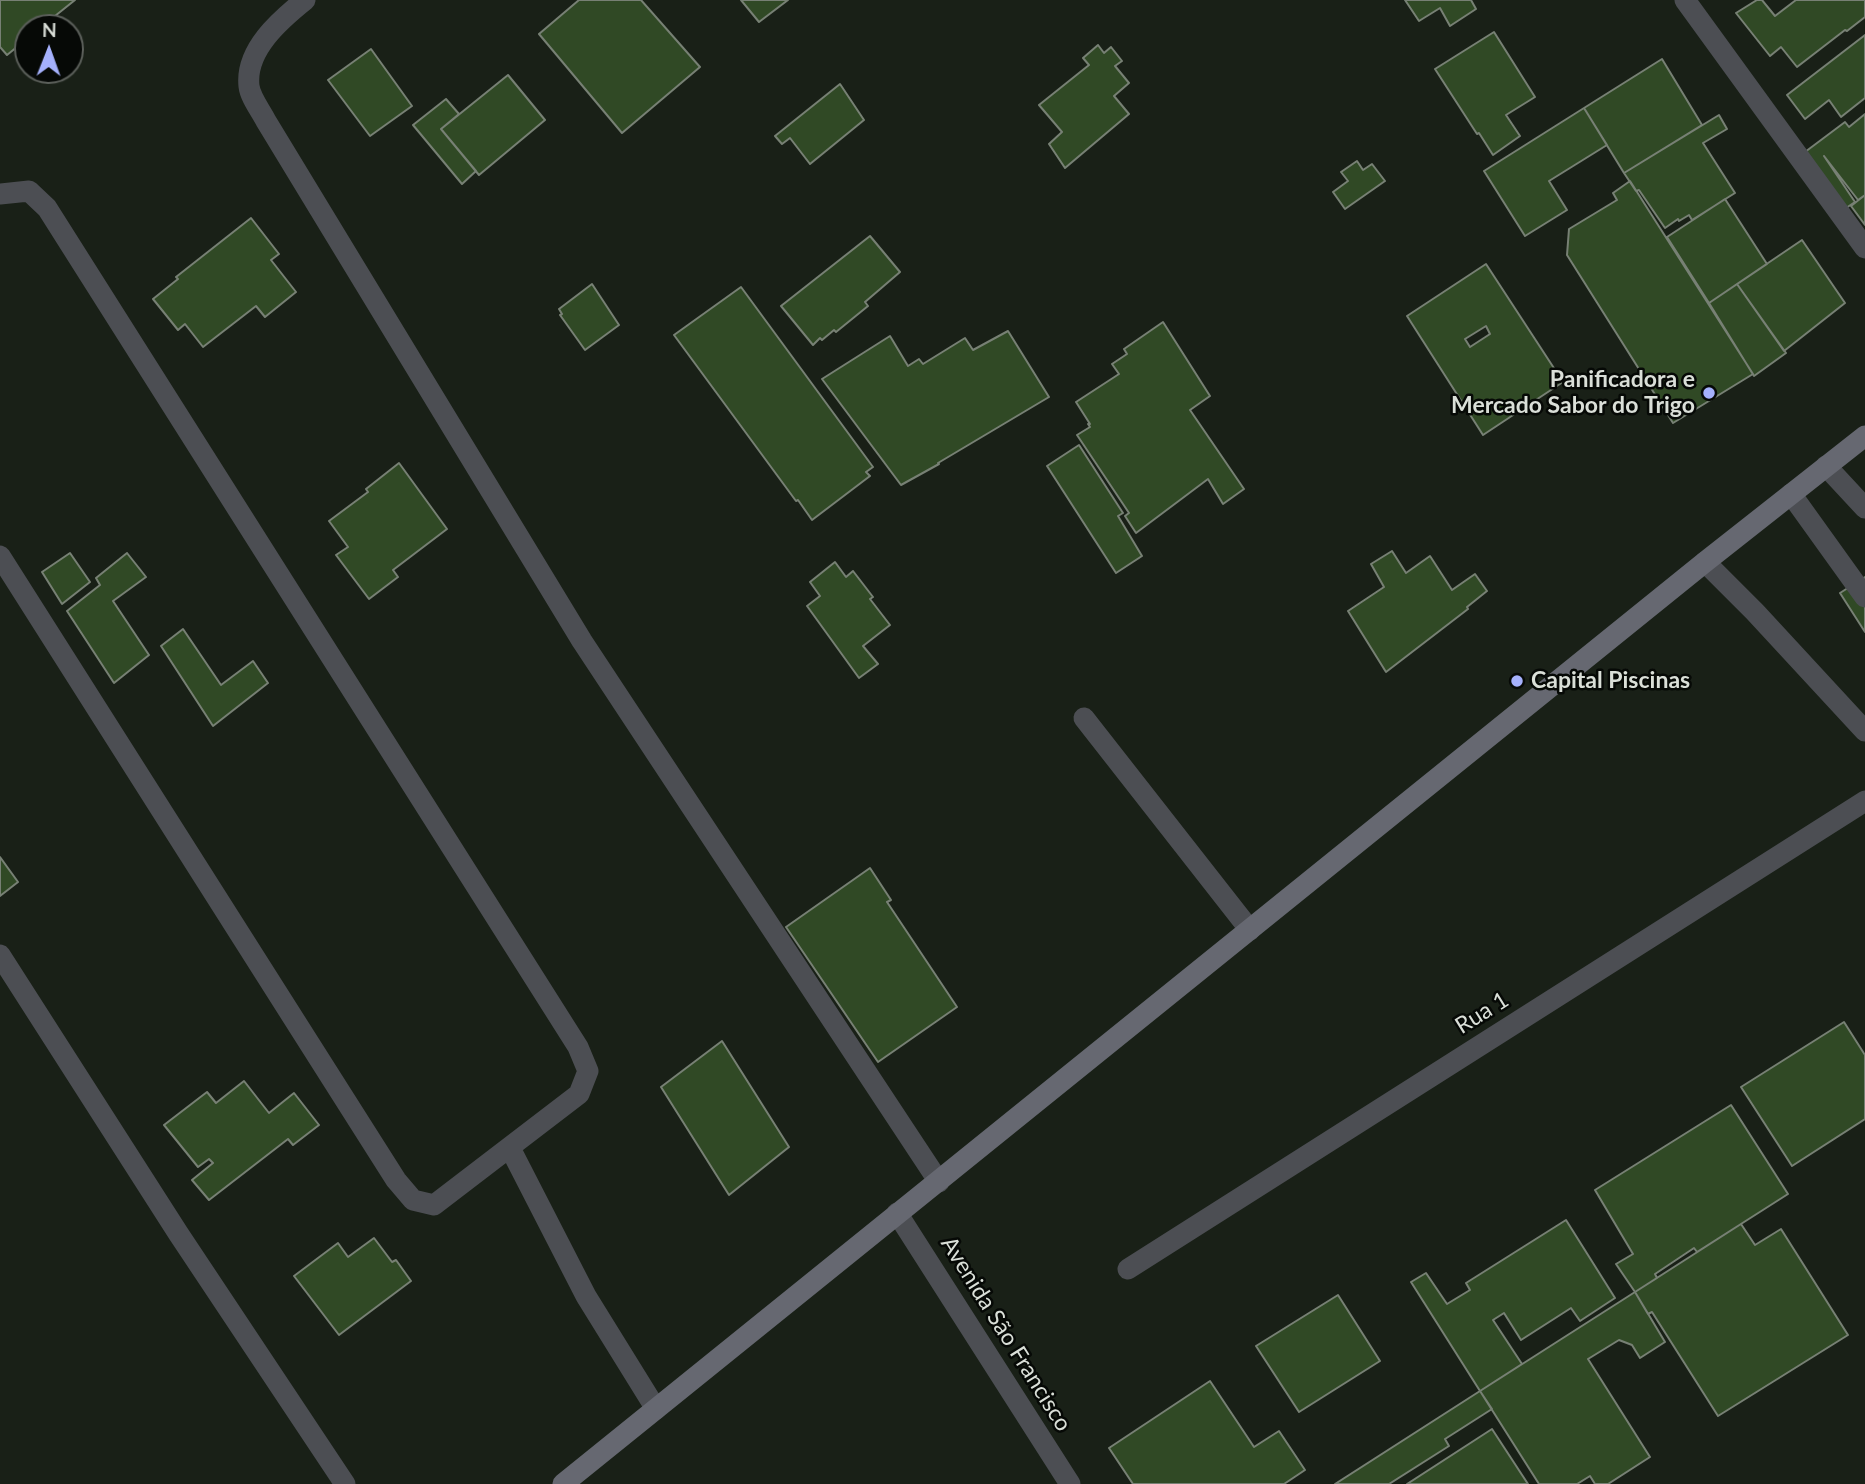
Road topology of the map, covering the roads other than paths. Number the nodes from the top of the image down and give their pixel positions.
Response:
1 (305, 0) edge
2 (1685, 0) edge
3 (0, 194) edge
4 (1865, 248) edge
5 (1865, 436) edge
6 (1826, 466) junction
7 (1791, 494) junction
8 (1865, 508) edge
9 (0, 556) edge
10 (1706, 562) junction
11 (1865, 597) edge
12 (1084, 718) dead end
13 (1865, 731) edge
14 (1865, 801) edge
15 (1250, 930) junction
16 (0, 955) edge
17 (510, 1148) junction
18 (939, 1182) junction
19 (897, 1213) junction
20 (1128, 1269) dead end
21 (656, 1409) junction
22 (345, 1484) edge
23 (563, 1484) edge
24 (1070, 1484) edge

1 - 18 street
2 - 4 street
3 - 17 street
5 - 6 main road
6 - 7 main road
6 - 8 street
7 - 10 main road
7 - 11 street
9 - 17 street
10 - 13 street
10 - 15 main road
12 - 15 street
14 - 20 street, Rua 1
15 - 18 main road
16 - 22 street
17 - 21 street
18 - 19 main road
19 - 21 main road
19 - 24 street, Avenida São Francisco
21 - 23 main road

